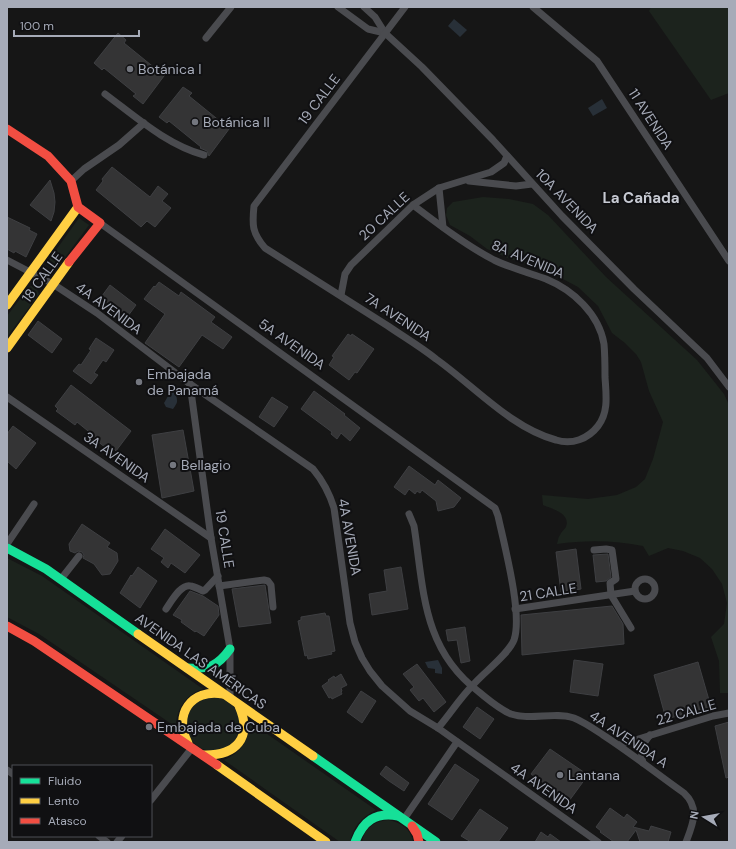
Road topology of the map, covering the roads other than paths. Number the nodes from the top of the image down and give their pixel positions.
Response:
1 (231, 7) edge
2 (338, 7) edge
3 (364, 7) edge
4 (405, 7) edge
5 (533, 7) edge
6 (385, 33) junction
7 (206, 38) dead end
8 (105, 94) dead end
9 (144, 123) junction
10 (7, 129) edge
11 (204, 154) dead end
12 (506, 156) junction
13 (467, 180) junction
14 (72, 181) junction
15 (532, 184) junction
16 (439, 188) junction
17 (78, 206) junction
18 (254, 206) joint
19 (413, 206) junction
20 (100, 223) junction
21 (443, 227) junction
22 (7, 260) edge
23 (729, 261) edge
24 (31, 272) junction
25 (53, 284) junction
26 (341, 295) junction
27 (7, 305) edge
28 (7, 348) edge
29 (190, 384) junction
30 (729, 387) edge
31 (7, 397) edge
32 (550, 438) joint
33 (34, 504) dead end
34 (409, 514) dead end
35 (212, 538) junction
36 (7, 544) edge
37 (7, 548) edge
38 (594, 550) dead end
39 (79, 556) dead end
40 (218, 576) junction
41 (61, 579) junction
42 (219, 586) junction
43 (635, 591) dead end
44 (611, 595) junction
45 (273, 607) dead end
46 (166, 609) dead end
47 (515, 610) junction
48 (7, 626) edge
49 (631, 628) dead end
50 (230, 649) junction
51 (187, 668) junction
52 (471, 686) junction
53 (230, 699) junction
54 (729, 714) edge
55 (438, 728) junction
56 (650, 735) junction
57 (456, 742) junction
58 (619, 745) junction
59 (191, 747) junction
60 (203, 755) junction
61 (643, 763) junction
62 (152, 799) edge
63 (402, 818) junction
64 (412, 825) junction
65 (326, 842) edge
66 (355, 842) edge
67 (419, 842) edge
68 (436, 842) edge
69 (598, 842) edge
70 (686, 842) edge

1 - 7 street
2 - 6 street, 10A AVENIDA
3 - 6 street, 10A AVENIDA
4 - 6 street, 19 CALLE
5 - 23 street, 11 AVENIDA
6 - 12 street, 10A AVENIDA
6 - 18 street, 19 CALLE
8 - 9 street
9 - 11 street
9 - 14 street
10 - 14 main road
12 - 13 street, 20 CALLE
12 - 15 street, 10A AVENIDA
13 - 15 street, 20 CALLE
13 - 16 street, 20 CALLE
14 - 17 main road
15 - 30 street, 10A AVENIDA
16 - 19 street, 20 CALLE
16 - 21 street
17 - 20 main road, 5A AVENIDA
17 - 24 main road, 18 CALLE
18 - 26 street, 7A AVENIDA
19 - 21 street, 8A AVENIDA
19 - 26 street, 20 CALLE
20 - 25 main road, 18 CALLE
20 - 47 street, 5A AVENIDA
21 - 32 street, 8A AVENIDA
22 - 24 street, 4A AVENIDA
24 - 25 street, 4A AVENIDA
24 - 27 main road, 18 CALLE
25 - 28 main road, 18 CALLE
25 - 29 street, 4A AVENIDA
26 - 32 street, 7A AVENIDA
29 - 35 street, 19 CALLE
29 - 55 street, 4A AVENIDA
31 - 35 street, 3A AVENIDA
33 - 36 street
34 - 52 street, 4A AVENIDA A
35 - 40 street, 19 CALLE
37 - 41 main road, AVENIDA LAS AMÉRICAS
38 - 44 street
39 - 41 street
40 - 42 street, 19 CALLE
40 - 46 street
41 - 51 main road, AVENIDA LAS AMÉRICAS
42 - 45 street
42 - 50 street, 19 CALLE
43 - 44 street, 21 CALLE
44 - 47 street, 21 CALLE
44 - 49 street
47 - 52 street, 21 CALLE
48 - 59 main road
50 - 51 main road
50 - 53 street, 19 CALLE
51 - 53 main road, AVENIDA LAS AMÉRICAS
52 - 55 street, 21 CALLE
52 - 58 street, 4A AVENIDA A
53 - 59 main road
53 - 60 main road
53 - 63 main road, AVENIDA LAS AMÉRICAS
54 - 56 street, 22 CALLE
55 - 57 street, 4A AVENIDA
56 - 58 street, 22 CALLE
56 - 61 street, 22 CALLE
57 - 63 street
57 - 69 street, 4A AVENIDA
58 - 61 street, 4A AVENIDA A
59 - 60 main road
59 - 62 street
60 - 65 main road
61 - 70 street, 4A AVENIDA A
63 - 64 main road, AVENIDA LAS AMÉRICAS
63 - 66 main road
64 - 67 main road
64 - 68 main road, AVENIDA LAS AMÉRICAS

